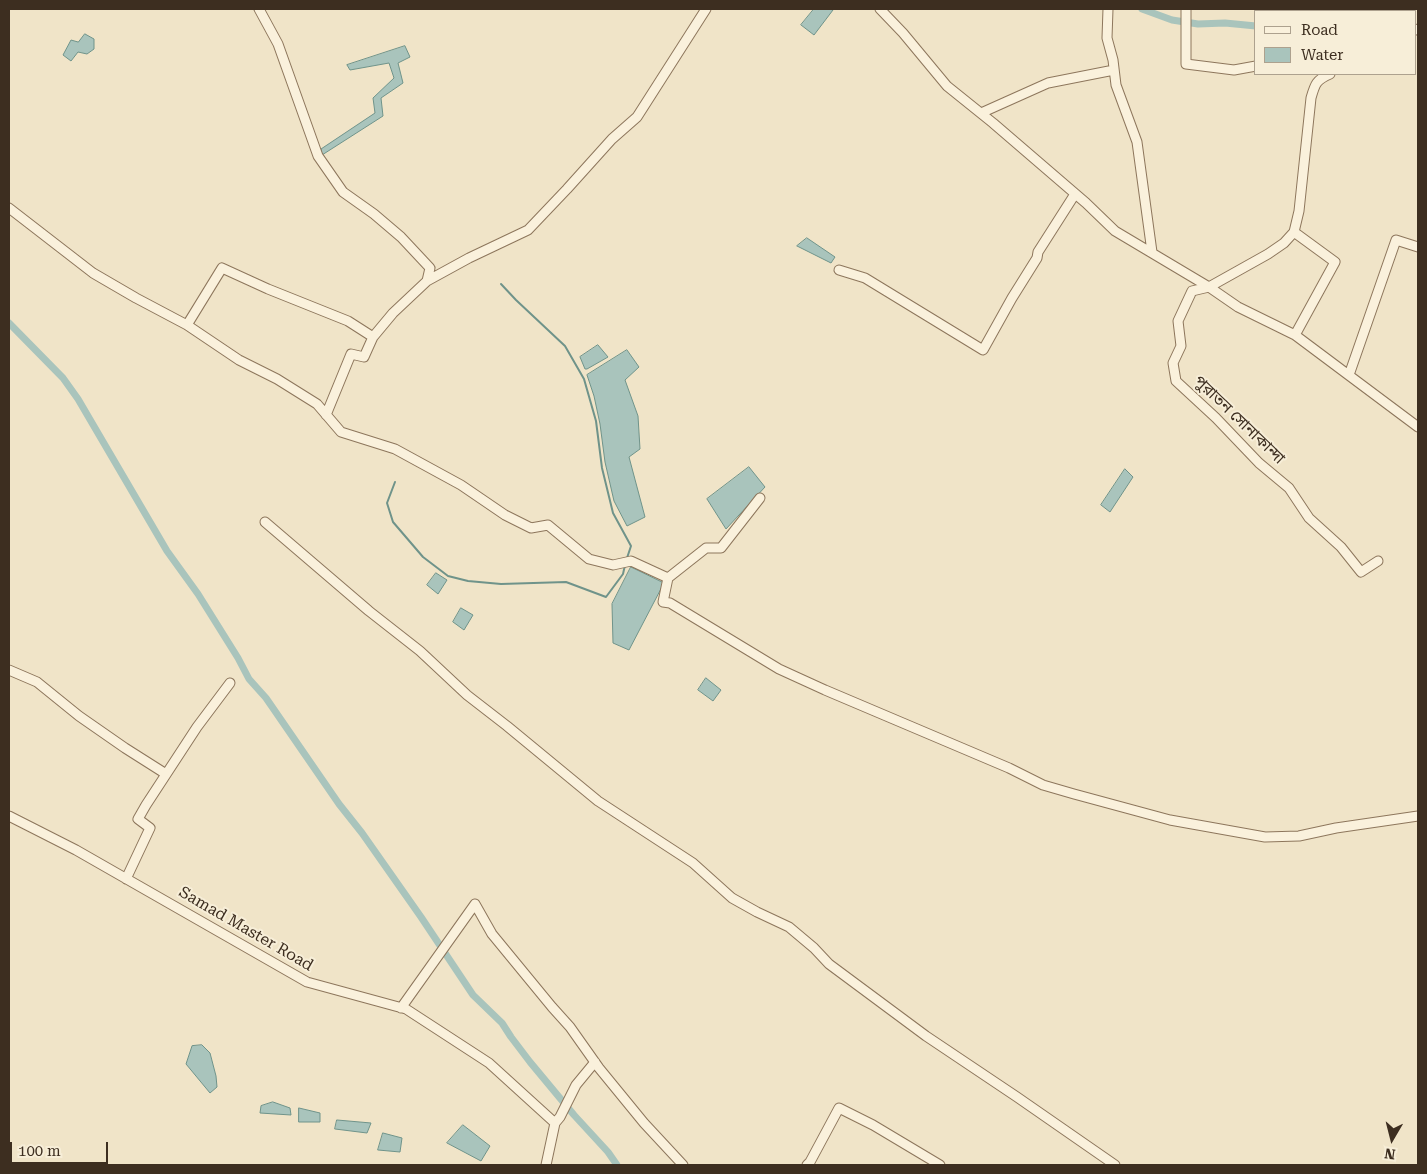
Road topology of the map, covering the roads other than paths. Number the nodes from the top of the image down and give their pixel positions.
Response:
1 (259, 9) edge
2 (706, 9) edge
3 (880, 9) edge
4 (1108, 11) edge
5 (1187, 12) edge
6 (1254, 66) edge
7 (1114, 70) junction
8 (1328, 75) edge
9 (981, 113) junction
10 (1075, 194) junction
11 (9, 208) edge
12 (1294, 232) junction
13 (1418, 247) edge
14 (1152, 252) junction
15 (839, 270) dead end
16 (427, 281) junction
17 (1209, 287) junction
18 (187, 325) junction
19 (1295, 335) junction
20 (373, 337) junction
21 (1349, 375) junction
22 (326, 414) junction
23 (1418, 428) edge
24 (760, 498) dead end
25 (265, 522) dead end
26 (1378, 561) dead end
27 (668, 578) junction
28 (9, 670) edge
29 (230, 683) dead end
30 (166, 774) junction
31 (9, 816) edge
32 (1418, 816) edge
33 (126, 879) junction
34 (401, 1008) junction
35 (595, 1062) junction
36 (557, 1120) junction
37 (546, 1165) edge
38 (683, 1165) edge
39 (807, 1165) edge
40 (940, 1165) edge
41 (1115, 1165) edge

1 - 16 street
2 - 16 street
3 - 9 street
4 - 7 street
5 - 6 street
7 - 9 street
7 - 14 street
8 - 12 street
9 - 10 street
10 - 14 street
10 - 15 street
11 - 18 street
12 - 17 street, পুরাতন সোনাকান্দা
12 - 19 street
13 - 21 street
14 - 17 street
16 - 20 street
17 - 19 street
17 - 26 street, পুরাতন সোনাকান্দা
18 - 20 street
18 - 22 street
19 - 21 street
20 - 22 street
21 - 23 street
22 - 27 street
24 - 27 street
25 - 41 street
27 - 32 street
28 - 30 street
29 - 30 street
30 - 33 street
31 - 33 street, Samad Master Road
33 - 34 street, Samad Master Road
34 - 35 street
34 - 36 street, Samad Master Road
35 - 36 street
35 - 38 street
36 - 37 street
39 - 40 street

